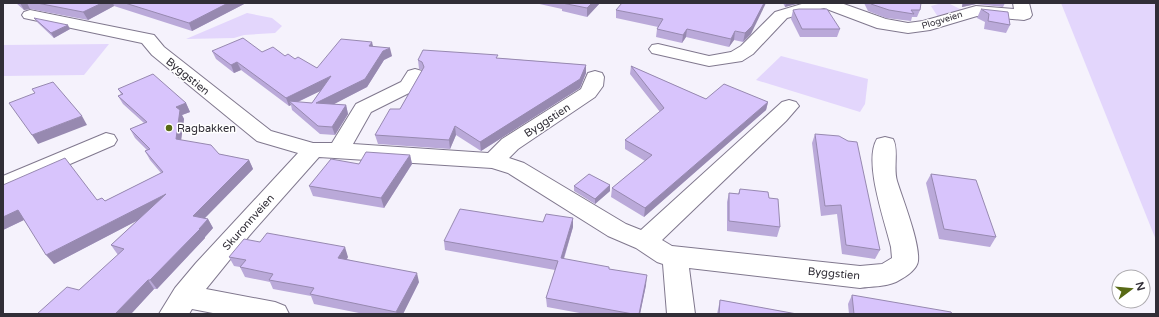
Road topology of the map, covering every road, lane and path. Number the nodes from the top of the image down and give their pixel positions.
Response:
1 (823, 3) edge
2 (826, 3) edge
3 (1021, 3) edge
4 (30, 15) dead end
5 (658, 49) dead end
6 (415, 75) dead end
7 (595, 77) dead end
8 (789, 106) dead end
9 (106, 140) dead end
10 (885, 144) dead end
11 (313, 150) junction
12 (340, 150) junction
13 (493, 161) junction
14 (3, 185) edge
15 (644, 241) junction
16 (675, 256) junction
17 (179, 305) edge
18 (275, 314) edge
19 (681, 314) edge

1 - 5 street
2 - 3 street, Plogveien
4 - 11 street, Byggstien
6 - 12 street
7 - 13 street, Byggstien
8 - 15 street
9 - 14 street
10 - 16 street, Byggstien
11 - 12 street, Byggstien
11 - 17 street, Skuronnveien
12 - 13 street, Byggstien
13 - 15 street, Byggstien
15 - 16 street, Byggstien
16 - 19 street
17 - 18 street, Skuronnveien

